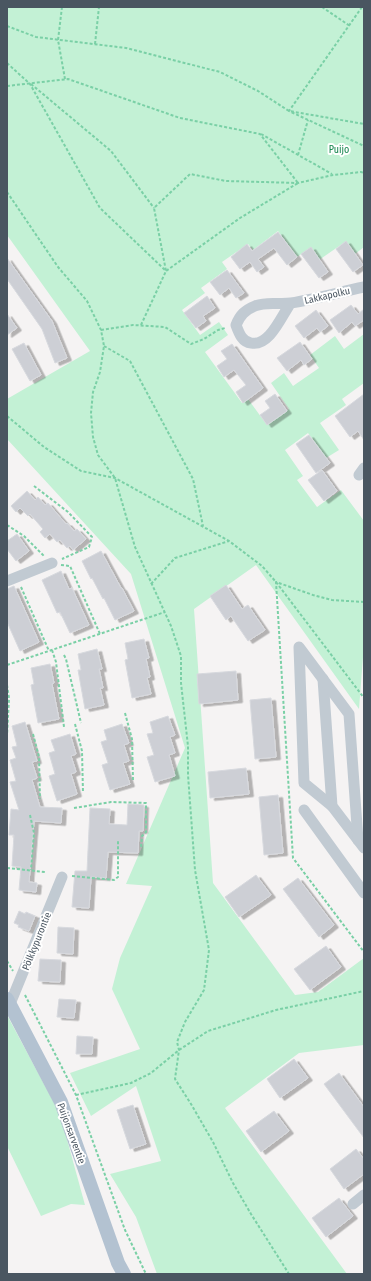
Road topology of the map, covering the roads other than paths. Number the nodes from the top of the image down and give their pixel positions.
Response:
1 (364, 287) edge
2 (290, 304) junction
3 (52, 563) road end
4 (12, 579) edge
5 (323, 679) junction
6 (332, 806) junction
7 (304, 810) dead end
8 (361, 844) edge
9 (66, 877) road end
10 (364, 893) edge
11 (8, 1001) edge
12 (364, 1195) edge
13 (353, 1204) dead end
14 (124, 1274) edge

1 - 2 street, Lakkapolku
2 - 2 street, Lakkapolku
3 - 4 street
5 - 6 street
5 - 6 street
5 - 8 street
6 - 8 street
7 - 10 street
9 - 11 street, Pölkkypurontie
11 - 14 main road, Puijonsarventie
12 - 13 street

